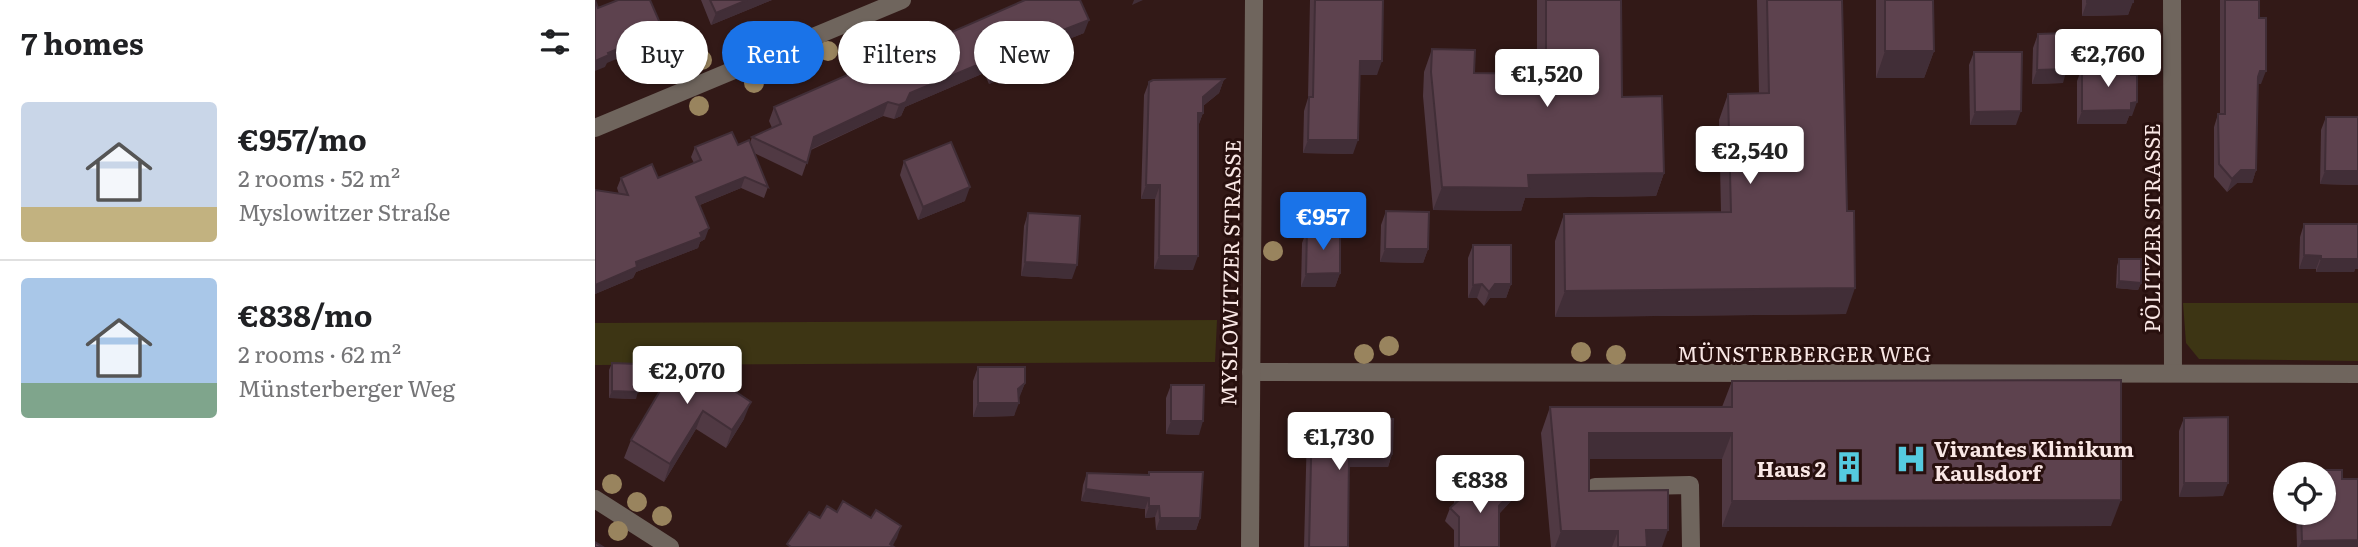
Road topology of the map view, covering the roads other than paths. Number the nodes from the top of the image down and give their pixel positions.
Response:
1 (902, 0) edge
2 (1254, 0) edge
3 (2172, 0) edge
4 (595, 128) edge
5 (1251, 372) junction
6 (2173, 373) junction
7 (2358, 374) edge
8 (1595, 486) dead end
9 (595, 499) edge
10 (670, 547) edge
11 (1250, 547) edge
12 (1691, 547) edge

1 - 4 street
2 - 5 street, MYSLOWITZER STRASSE
3 - 6 street, PÖLITZER STRASSE
5 - 6 street, MÜNSTERBERGER WEG
5 - 11 street, MYSLOWITZER STRASSE
6 - 7 street, MÜNSTERBERGER WEG
8 - 12 street
9 - 10 street

